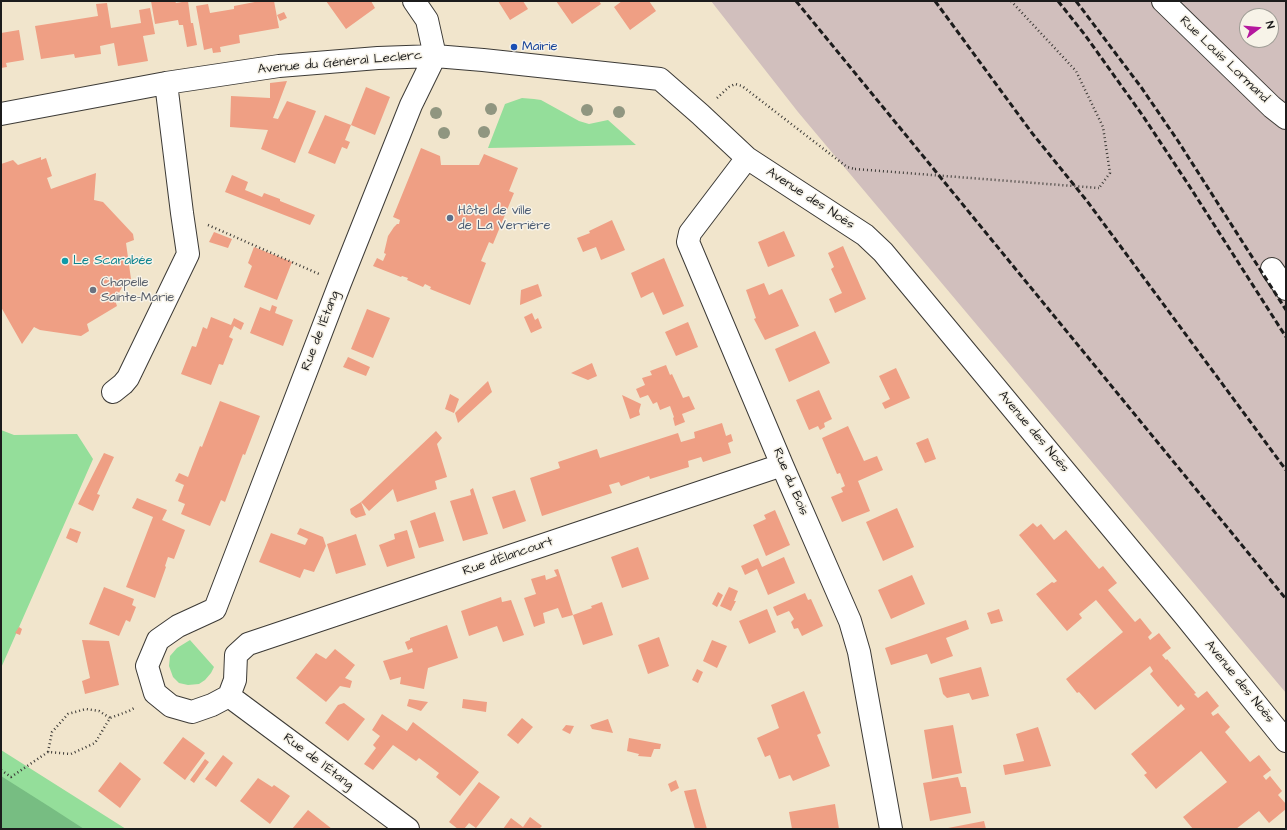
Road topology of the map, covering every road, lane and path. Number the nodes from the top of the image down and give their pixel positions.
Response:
1 (414, 1) edge
2 (1011, 1) edge
3 (1162, 1) edge
4 (435, 56) junction
5 (166, 83) junction
6 (1, 114) edge
7 (700, 114) junction
8 (1286, 118) edge
9 (747, 158) junction
10 (182, 213) junction
11 (1272, 269) dead end
12 (340, 283) junction
13 (1286, 289) edge
14 (113, 392) dead end
15 (782, 465) junction
16 (155, 693) junction
17 (229, 696) junction
18 (110, 718) junction
19 (1286, 741) edge
20 (48, 752) junction
21 (1, 770) edge
22 (408, 829) edge
23 (891, 829) edge

1 - 4 street
2 - 7 path, bridge
3 - 8 street, Rue Louis Lormand
4 - 5 street, Avenue du Général Leclerc
4 - 7 street, Avenue du Général Leclerc
4 - 12 street, Rue de l'Étang
5 - 6 street, Avenue du Général Leclerc
5 - 10 street
7 - 9 street, Avenue du Général Leclerc
9 - 15 street, Rue du Bois
9 - 19 street, Avenue des Noës
10 - 12 path
10 - 14 street
11 - 13 street
12 - 16 street, Rue de l'Étang
15 - 17 street, Rue d'Élancourt
15 - 23 street, Rue du Bois
16 - 17 street
16 - 18 path
17 - 22 street, Rue de l'Étang
18 - 20 path
18 - 20 path
20 - 21 path

